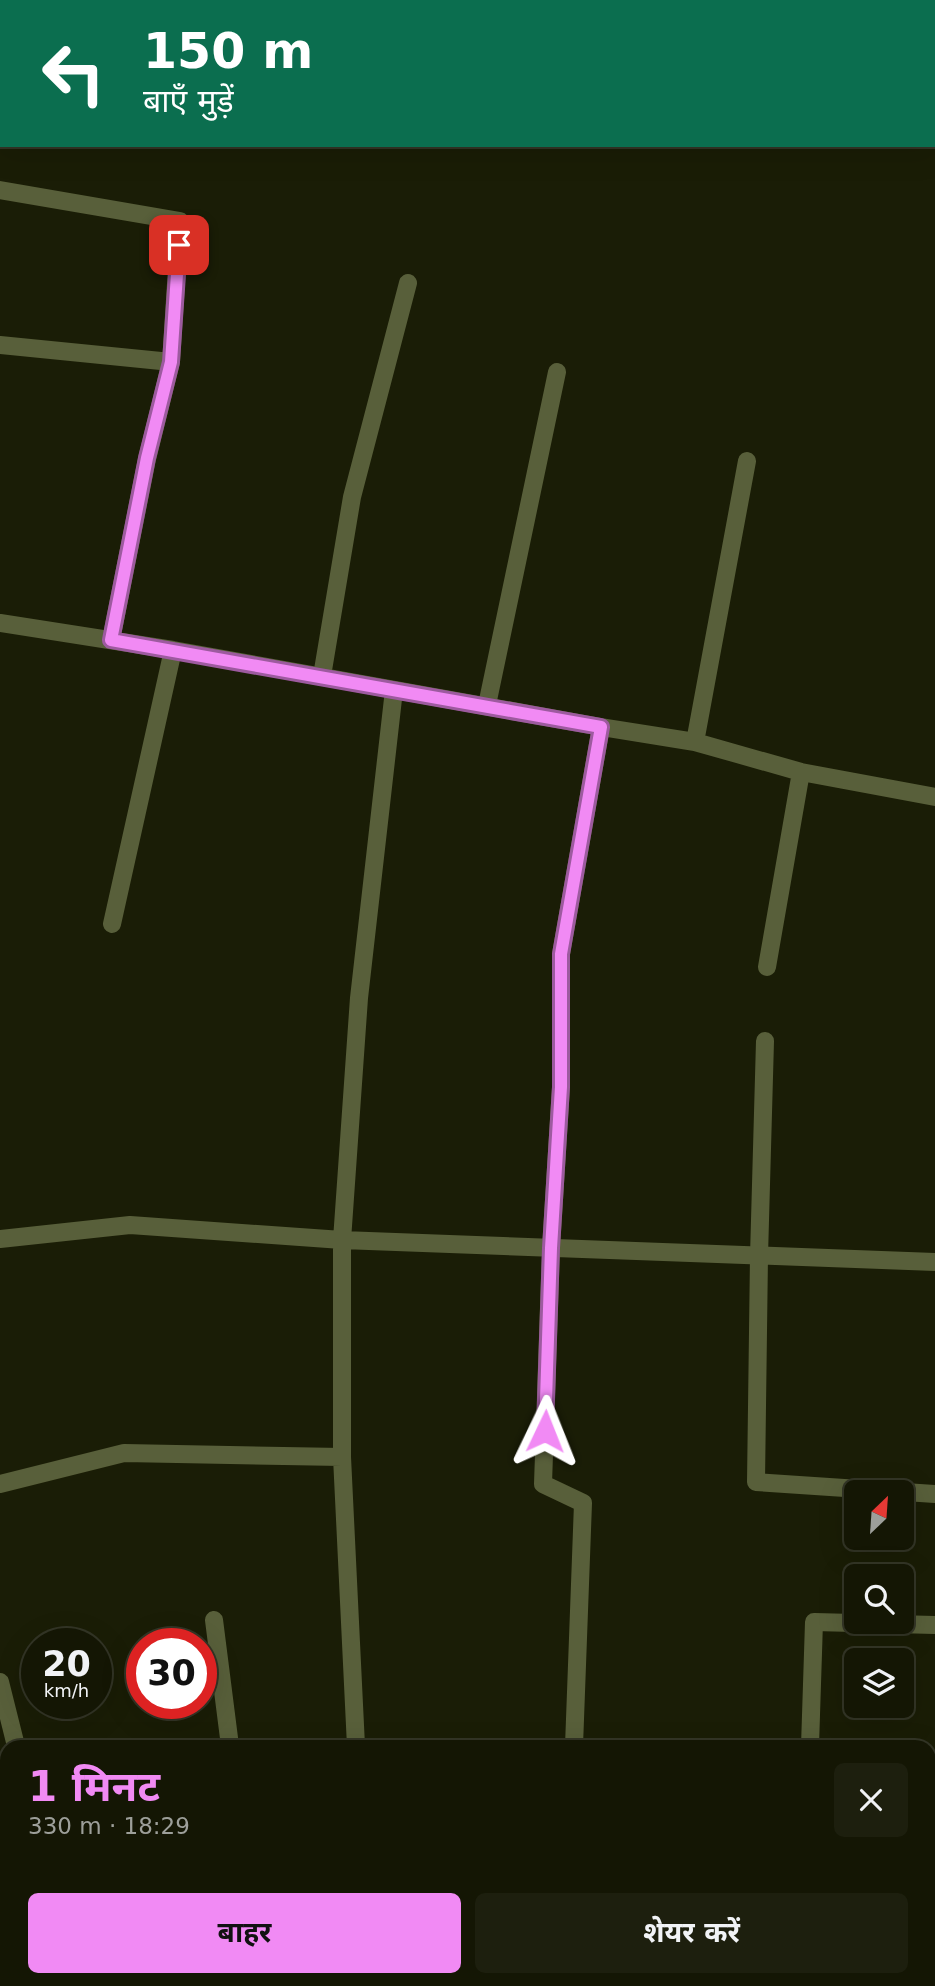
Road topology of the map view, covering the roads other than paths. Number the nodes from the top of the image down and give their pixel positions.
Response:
1 (0, 190) edge
2 (408, 284) dead end
3 (0, 345) edge
4 (171, 362) junction
5 (557, 372) dead end
6 (747, 461) dead end
7 (0, 623) edge
8 (111, 640) junction
9 (173, 650) junction
10 (322, 676) junction
11 (394, 690) junction
12 (487, 705) junction
13 (601, 727) junction
14 (695, 742) junction
15 (801, 772) junction
16 (935, 797) edge
17 (112, 924) dead end
18 (767, 967) dead end
19 (765, 1041) dead end
20 (0, 1239) edge
21 (342, 1240) junction
22 (551, 1248) junction
23 (758, 1256) junction
24 (935, 1262) edge
25 (342, 1457) junction
26 (0, 1484) edge
27 (935, 1494) edge
28 (214, 1620) dead end
29 (935, 1625) edge
30 (0, 1682) edge
31 (14, 1740) edge
32 (229, 1740) edge
33 (356, 1740) edge
34 (574, 1740) edge
35 (810, 1740) edge

1 - 4 street
2 - 10 street
3 - 4 street
4 - 8 street
5 - 12 street
6 - 14 street
7 - 8 street
8 - 9 street
9 - 10 street
9 - 17 street
10 - 11 street
11 - 12 street
11 - 21 street
12 - 13 street
13 - 14 street
13 - 22 street
14 - 15 street
15 - 16 street
15 - 18 street
19 - 23 street
20 - 21 street
21 - 22 street
21 - 25 street
22 - 23 street
22 - 34 street
23 - 24 street
23 - 27 street
25 - 26 street
25 - 33 street
28 - 32 street
29 - 35 street
30 - 31 street

